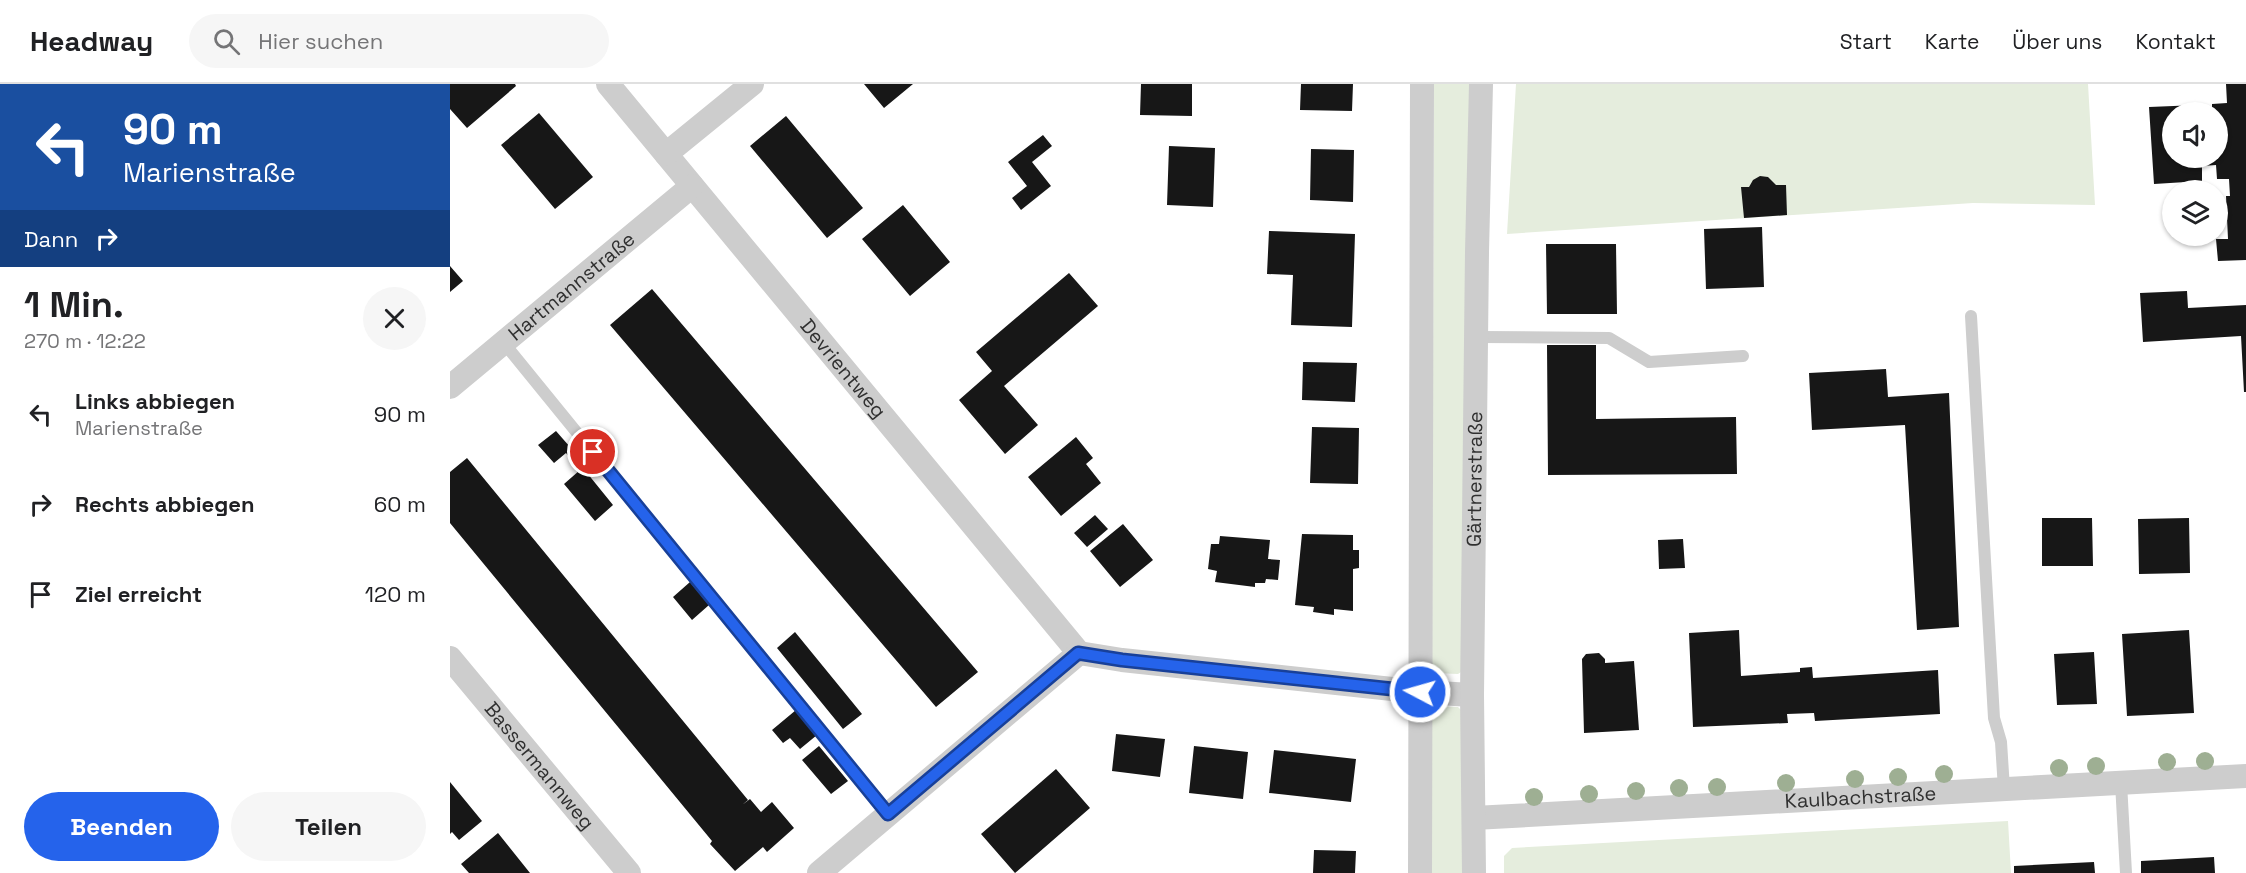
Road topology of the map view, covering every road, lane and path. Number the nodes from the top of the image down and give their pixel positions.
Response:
1 (608, 84) edge
2 (752, 84) edge
3 (1422, 84) edge
4 (1481, 84) edge
5 (666, 154) junction
6 (692, 186) junction
7 (1971, 316) dead end
8 (1477, 337) junction
9 (504, 343) junction
10 (1743, 356) dead end
11 (450, 387) edge
12 (1078, 653) junction
13 (450, 658) edge
14 (1420, 692) junction
15 (1472, 695) junction
16 (2246, 776) edge
17 (2121, 783) junction
18 (2004, 789) junction
19 (888, 814) junction
20 (1474, 818) junction
21 (629, 873) edge
22 (819, 873) edge
23 (1420, 873) edge
24 (1474, 873) edge
25 (2126, 873) edge

1 - 5 street, Devrientweg
2 - 5 street
3 - 14 street
4 - 8 street, Gärtnerstraße
5 - 6 street, Devrientweg
6 - 9 street, Hartmannstraße
6 - 12 street, Devrientweg
7 - 18 lane
8 - 10 lane
8 - 15 street, Gärtnerstraße
9 - 11 street, Hartmannstraße
9 - 19 lane
12 - 14 street
12 - 19 street
13 - 21 street, Bassermannweg
14 - 15 street
14 - 23 street
15 - 20 street, Gärtnerstraße
16 - 17 street, Kaulbachstraße
17 - 18 street, Kaulbachstraße
17 - 25 lane
18 - 20 street, Kaulbachstraße
19 - 22 street
20 - 24 street, Gärtnerstraße

